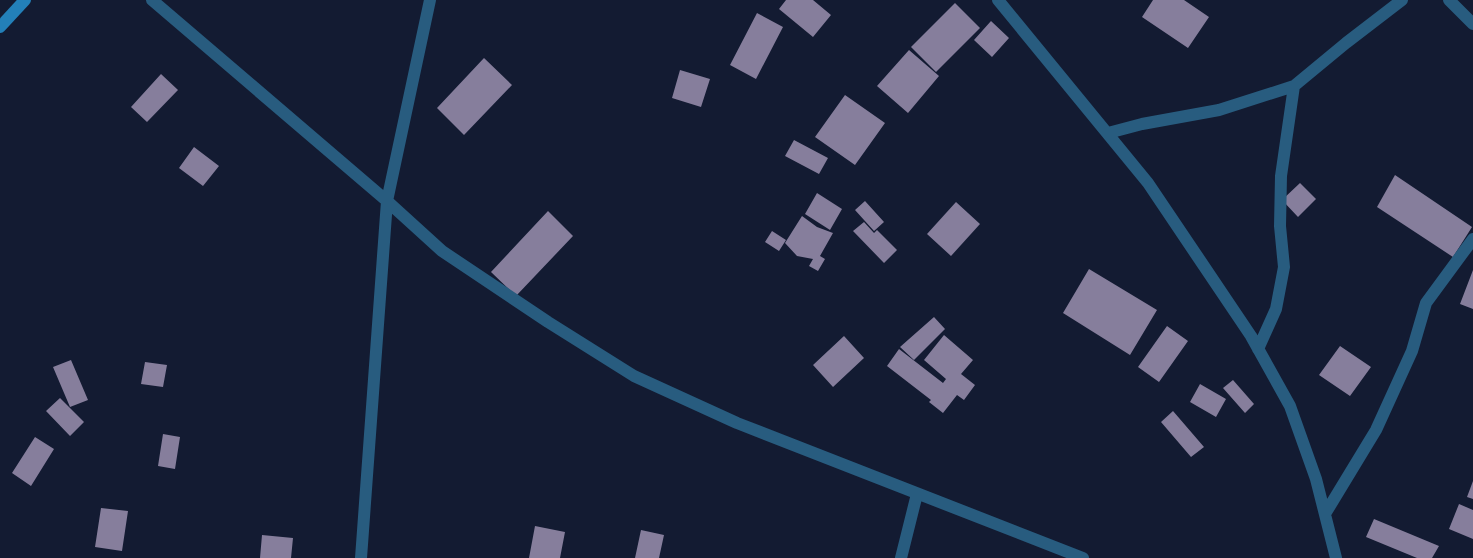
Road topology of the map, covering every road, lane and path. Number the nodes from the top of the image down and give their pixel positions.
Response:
1 (25, 0) edge
2 (152, 0) edge
3 (430, 0) edge
4 (998, 0) edge
5 (1402, 0) edge
6 (1449, 0) edge
7 (1473, 24) edge
8 (0, 27) edge
9 (1294, 86) junction
10 (1108, 133) junction
11 (387, 201) junction
12 (1473, 239) edge
13 (1258, 349) junction
14 (917, 494) junction
15 (1325, 514) junction
16 (361, 558) edge
17 (901, 558) edge
18 (1083, 558) edge
19 (1336, 558) edge

1 - 8 main road
2 - 11 street
3 - 11 street
4 - 10 street
5 - 9 street
6 - 7 street
9 - 10 street
9 - 13 street
10 - 13 street
11 - 14 street
11 - 16 street
12 - 15 street
13 - 15 street
14 - 17 street
14 - 18 street
15 - 19 street

